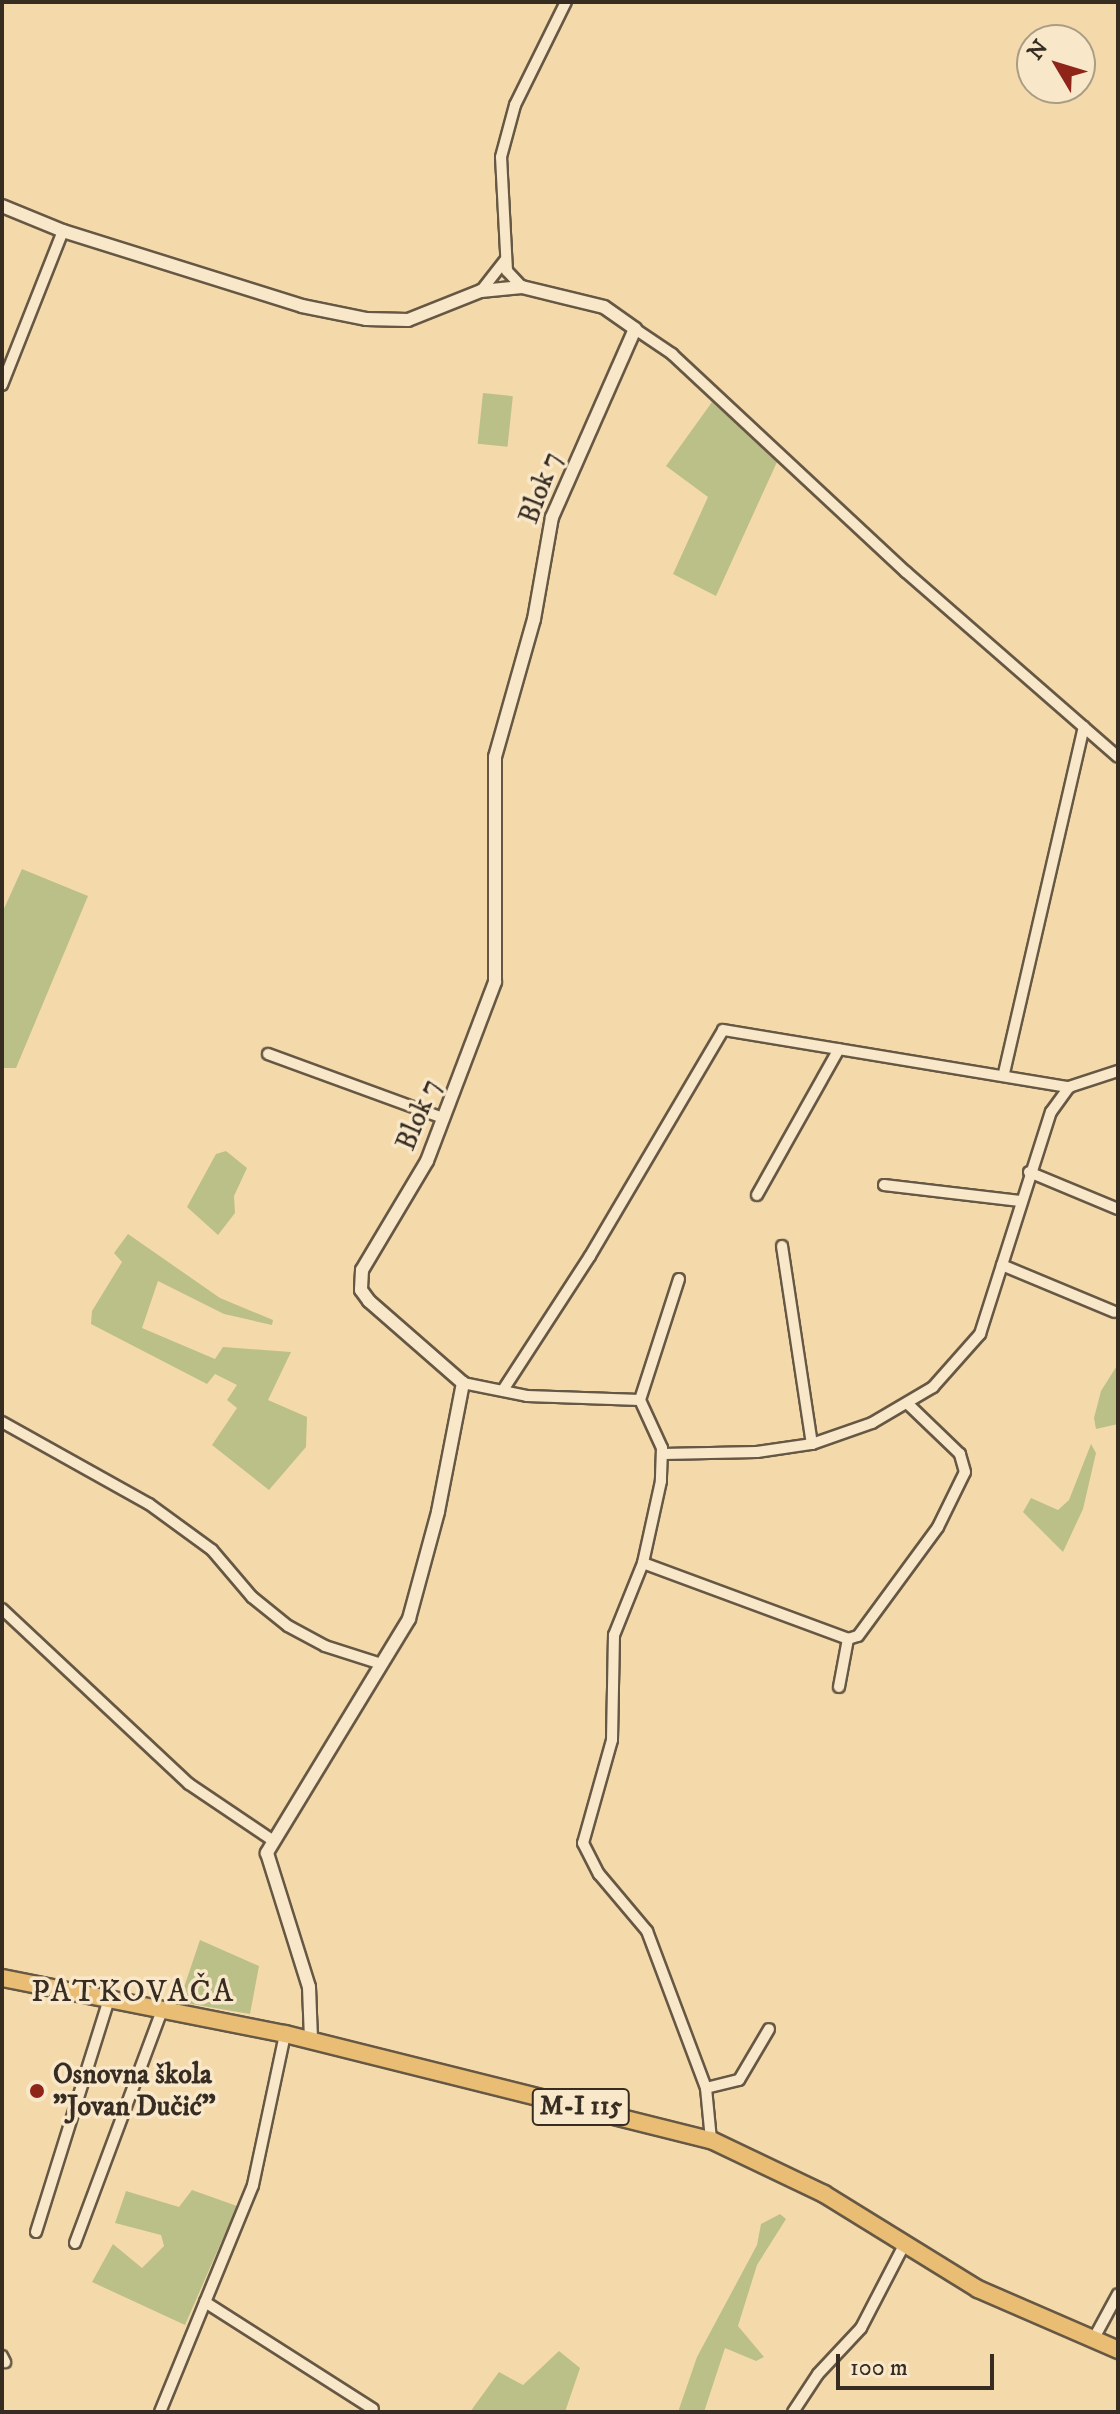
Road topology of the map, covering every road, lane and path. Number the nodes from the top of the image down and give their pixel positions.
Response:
1 (566, 2) edge
2 (2, 206) edge
3 (63, 231) junction
4 (506, 258) junction
5 (522, 287) junction
6 (481, 291) junction
7 (635, 329) junction
8 (2, 385) edge
9 (1084, 727) junction
10 (1118, 757) edge
11 (839, 1049) junction
12 (268, 1054) dead end
13 (1118, 1071) edge
14 (1004, 1073) junction
15 (1069, 1087) junction
16 (443, 1118) junction
17 (1029, 1172) junction
18 (884, 1185) dead end
19 (757, 1195) dead end
20 (1020, 1201) junction
21 (1118, 1209) edge
22 (782, 1246) dead end
23 (1002, 1265) junction
24 (679, 1279) dead end
25 (1115, 1312) dead end
26 (463, 1383) junction
27 (503, 1390) junction
28 (640, 1400) junction
29 (908, 1404) junction
30 (2, 1422) edge
31 (812, 1444) junction
32 (663, 1454) junction
33 (643, 1563) junction
34 (2, 1609) edge
35 (848, 1639) junction
36 (381, 1664) junction
37 (839, 1687) dead end
38 (272, 1840) junction
39 (2, 1978) edge
40 (109, 1999) junction
41 (162, 2010) junction
42 (769, 2029) dead end
43 (285, 2034) junction
44 (311, 2040) junction
45 (706, 2088) junction
46 (711, 2140) junction
47 (36, 2232) dead end
48 (75, 2243) dead end
49 (904, 2245) junction
50 (1118, 2294) edge
51 (205, 2302) junction
52 (1093, 2340) junction
53 (1118, 2350) edge
54 (373, 2409) dead end
55 (160, 2412) edge
56 (793, 2412) edge

1 - 4 street
2 - 3 street
3 - 6 street
3 - 8 street
4 - 5 street
4 - 6 street
5 - 6 street
5 - 7 street
7 - 9 street
7 - 16 street, Blok 7
9 - 10 street
9 - 14 street
11 - 14 street
11 - 19 street
11 - 27 street
12 - 16 street
13 - 15 street
14 - 15 street
15 - 17 street
16 - 26 street, Blok 7
17 - 20 street
17 - 21 street
18 - 20 street
20 - 23 street
22 - 31 street
23 - 25 street
23 - 29 street
24 - 28 street
26 - 27 street
26 - 36 street
27 - 28 street
28 - 32 street
29 - 31 street
29 - 35 street
30 - 36 street
31 - 32 street
32 - 33 street
33 - 35 street
33 - 45 street
34 - 38 street
35 - 37 street
36 - 38 street
38 - 44 street
39 - 40 main road, M-I 115
40 - 41 main road, M-I 115
40 - 47 street
41 - 43 main road, M-I 115
41 - 48 street
42 - 45 street
43 - 44 main road, M-I 115
43 - 51 street
44 - 46 main road, M-I 115
45 - 46 street
46 - 49 main road, M-I 115
49 - 52 main road, M-I 115
49 - 56 street
50 - 52 street
51 - 54 street
51 - 55 street
52 - 53 main road, M-I 115

